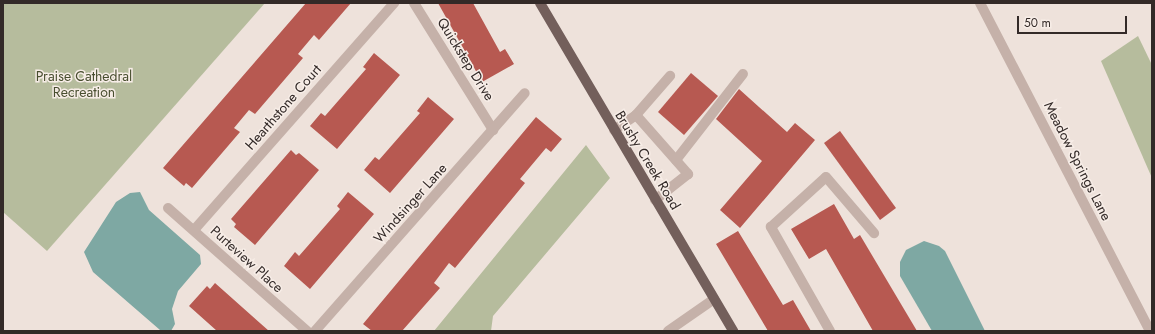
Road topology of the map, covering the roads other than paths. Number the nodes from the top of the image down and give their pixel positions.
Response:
1 (394, 3) edge
2 (414, 3) edge
3 (540, 3) edge
4 (980, 3) edge
5 (743, 74) dead end
6 (670, 76) dead end
7 (525, 93) dead end
8 (636, 115) junction
9 (493, 130) junction
10 (614, 130) junction
11 (676, 160) junction
12 (656, 200) junction
13 (168, 208) dead end
14 (194, 230) junction
15 (874, 233) dead end
16 (714, 299) junction
17 (308, 331) edge
18 (315, 331) edge
19 (668, 331) edge
20 (733, 331) edge
21 (830, 331) edge
22 (1150, 331) edge

1 - 14 street, Hearthstone Court
2 - 9 street, Quickstep Drive
3 - 10 main road, Brushy Creek Road
4 - 22 street, Meadow Springs Lane
5 - 11 street
6 - 8 street
7 - 9 street, Windsinger Lane
8 - 10 street
8 - 11 street
9 - 18 street, Windsinger Lane
10 - 12 main road, Brushy Creek Road
11 - 12 street
12 - 16 main road, Brushy Creek Road
13 - 14 street, Purteview Place
14 - 17 street, Purteview Place
15 - 21 street
16 - 19 street
16 - 20 main road, Brushy Creek Road

